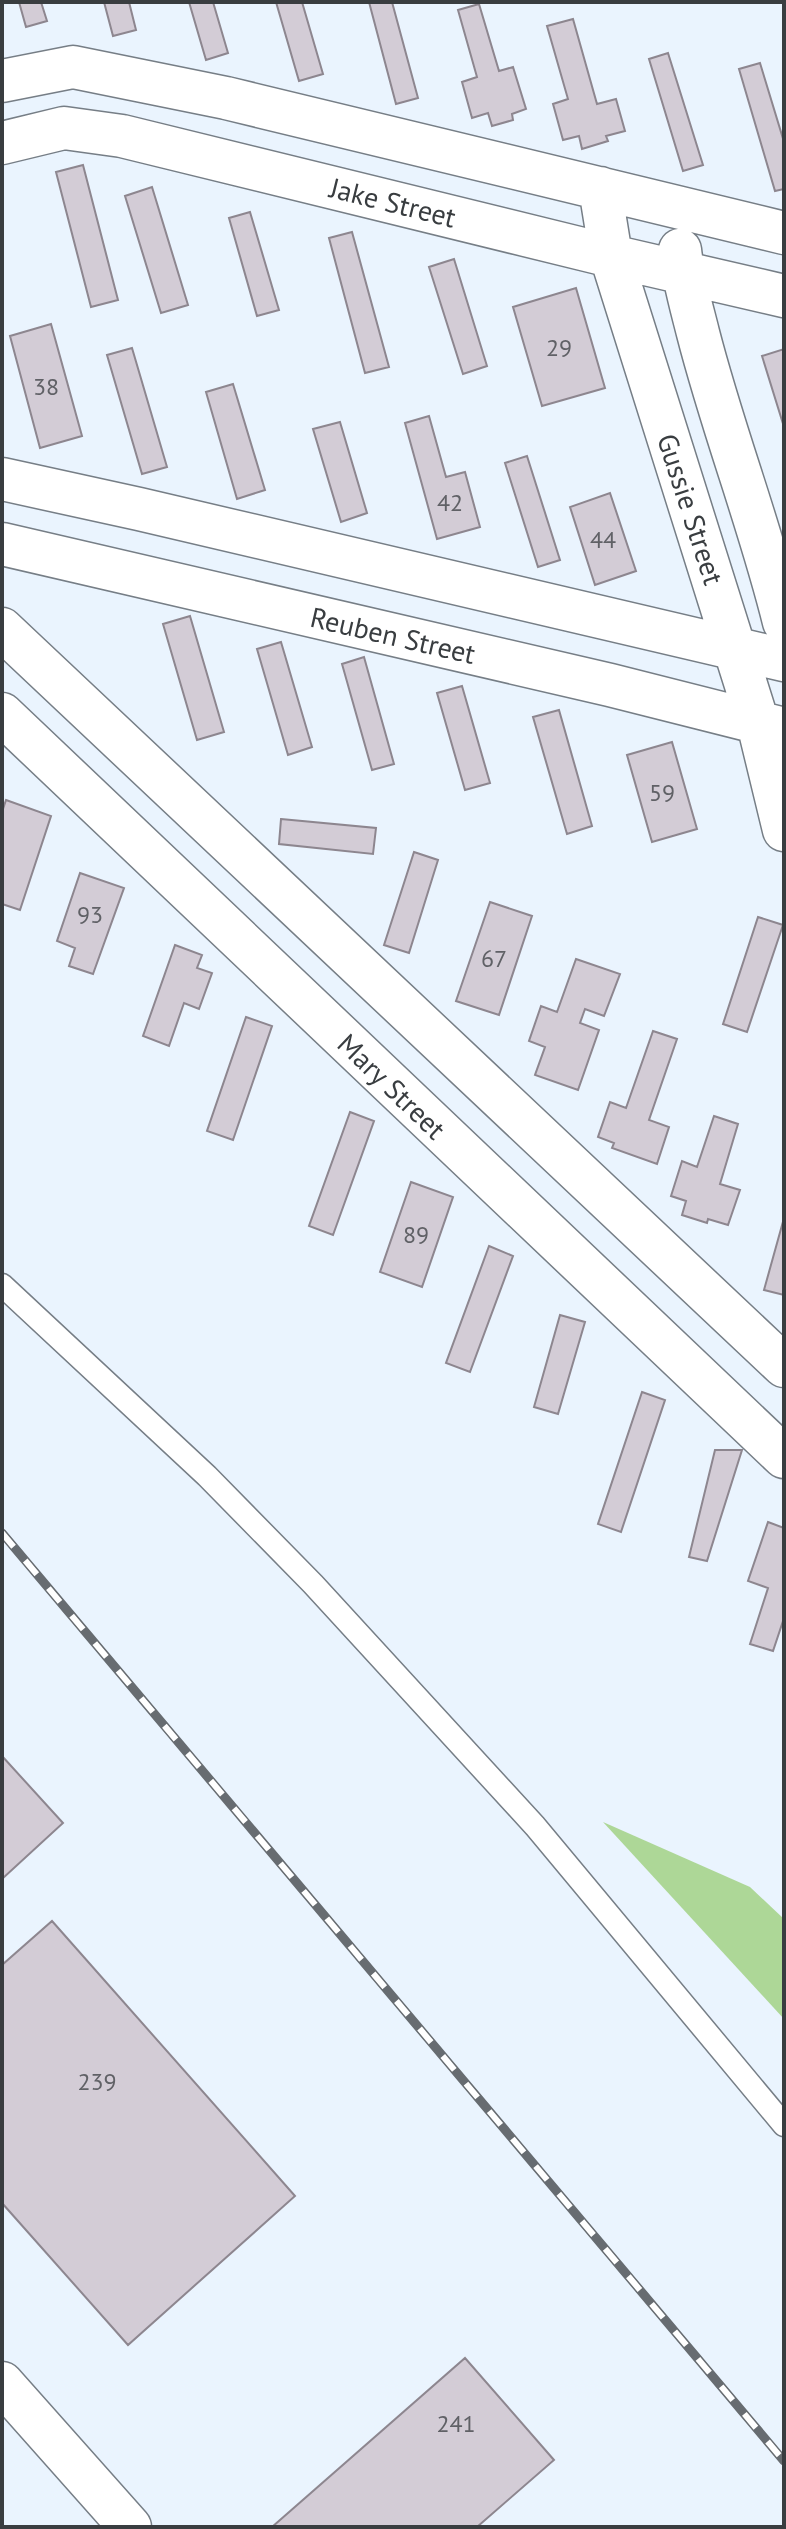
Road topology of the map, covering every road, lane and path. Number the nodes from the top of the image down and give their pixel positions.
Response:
1 (2, 81) edge
2 (2, 143) edge
3 (600, 188) junction
4 (675, 206) junction
5 (784, 233) edge
6 (611, 256) junction
7 (682, 271) junction
8 (784, 296) edge
9 (2, 479) edge
10 (2, 544) edge
11 (784, 622) edge
12 (2, 629) edge
13 (734, 648) junction
14 (784, 660) edge
15 (2, 714) edge
16 (771, 726) edge
17 (784, 830) edge
18 (2, 1285) edge
19 (784, 1366) edge
20 (784, 1457) edge
21 (784, 2125) edge
22 (2, 2383) edge
23 (130, 2527) edge

1 - 3 street
2 - 6 street, Jake Street
3 - 4 street
3 - 6 street, Gussie Street
4 - 5 street
4 - 7 street, Gussie Street
6 - 7 street, Jake Street
6 - 13 street, Gussie Street
7 - 8 street, Jake Street
7 - 11 street, Gussie Street
9 - 13 street
10 - 16 street, Reuben Street
12 - 19 street
13 - 14 street
13 - 16 street, Gussie Street
15 - 20 street, Mary Street
16 - 17 street, Gussie Street
18 - 21 lane
22 - 23 street

